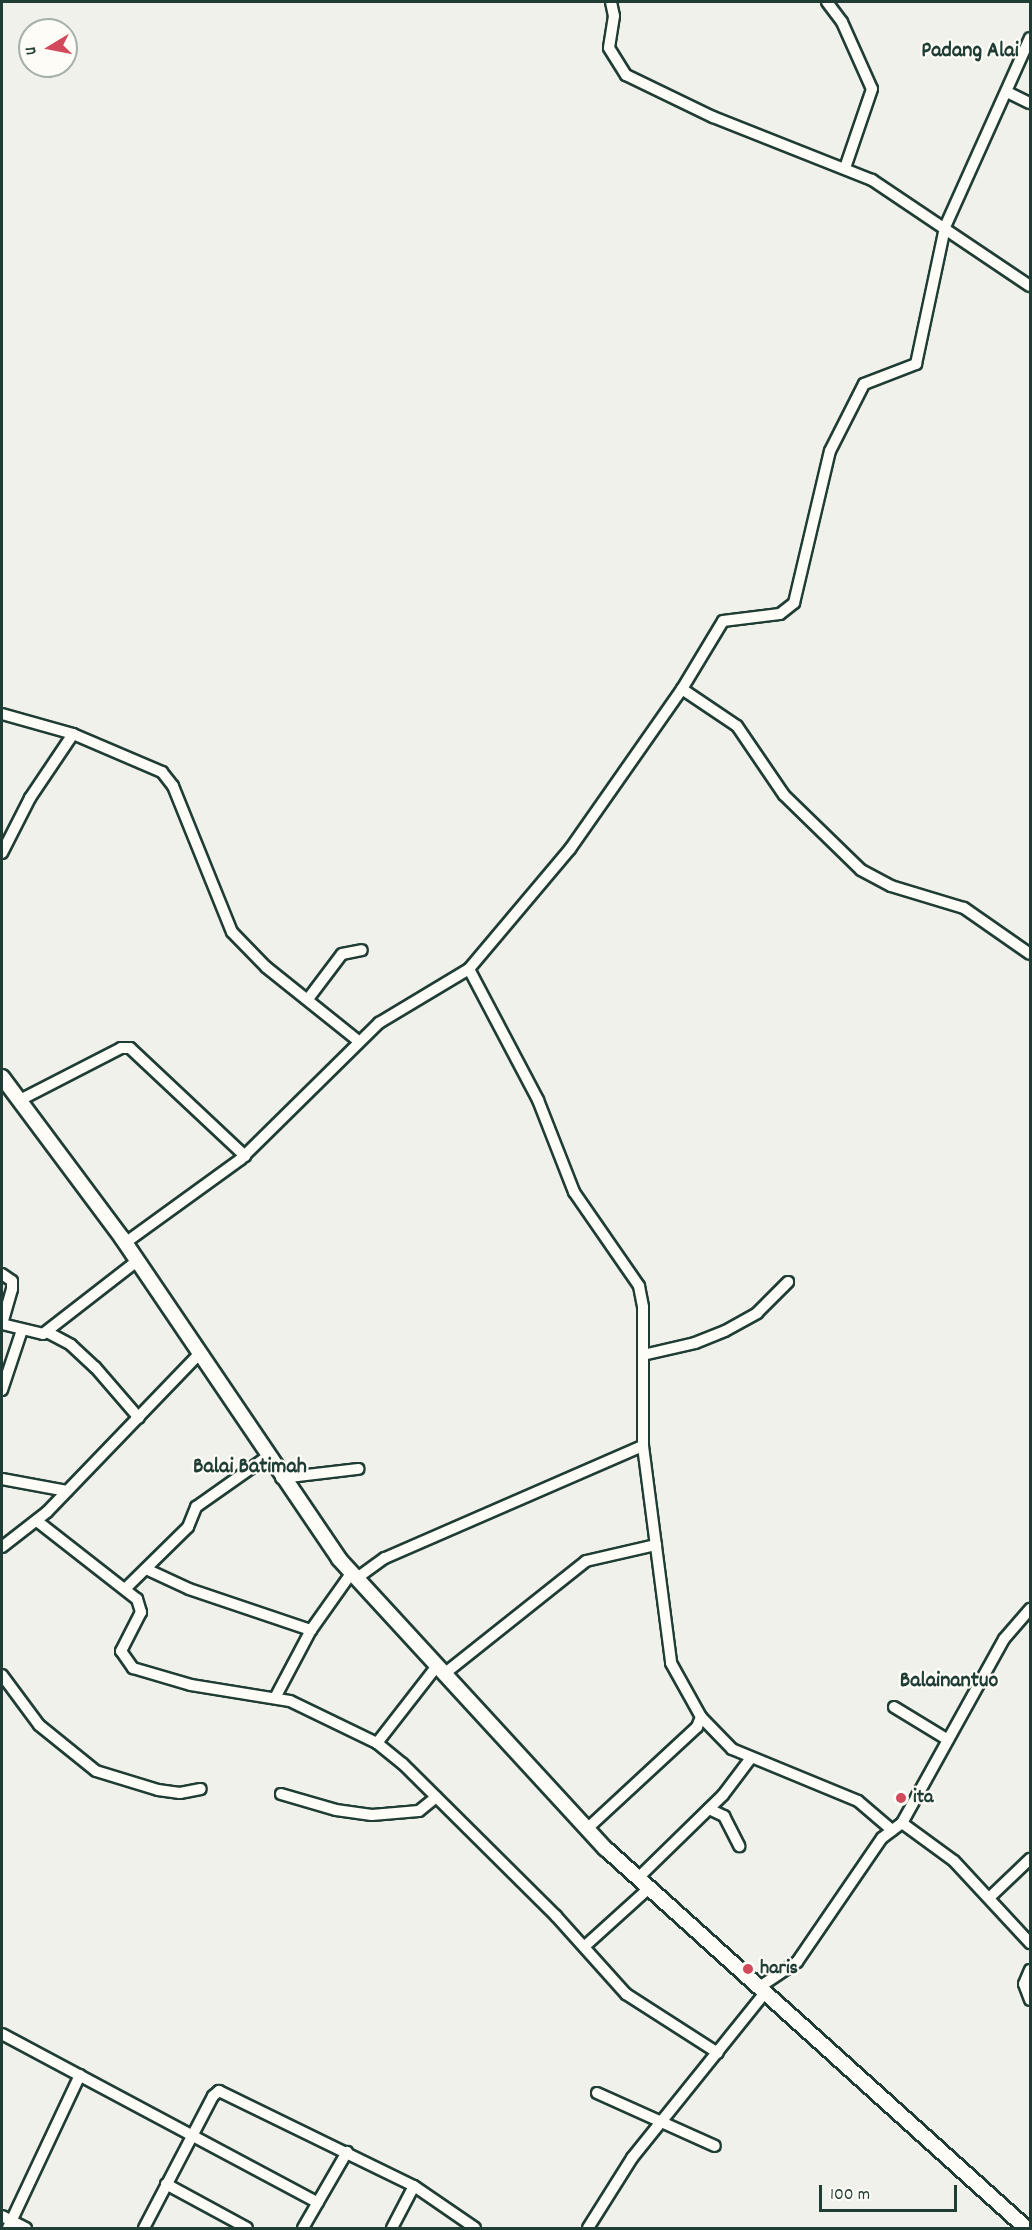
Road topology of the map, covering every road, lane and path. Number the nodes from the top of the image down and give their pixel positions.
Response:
1 (611, 2) edge
2 (827, 2) edge
3 (1030, 38) edge
4 (1007, 92) junction
5 (1030, 103) edge
6 (845, 168) junction
7 (945, 227) junction
8 (1030, 286) edge
9 (682, 689) junction
10 (2, 714) edge
11 (73, 734) junction
12 (2, 853) edge
13 (362, 950) dead end
14 (1030, 954) edge
15 (469, 969) junction
16 (308, 999) junction
17 (357, 1040) junction
18 (2, 1077) edge
19 (20, 1100) junction
20 (245, 1156) junction
21 (126, 1243) junction
22 (137, 1261) junction
23 (2, 1274) edge
24 (788, 1282) dead end
25 (2, 1324) edge
26 (22, 1330) junction
27 (47, 1332) junction
28 (198, 1355) junction
29 (643, 1355) junction
30 (2, 1390) edge
31 (139, 1418) junction
32 (643, 1446) junction
33 (267, 1457) junction
34 (358, 1469) dead end
35 (281, 1478) junction
36 (2, 1479) edge
37 (67, 1491) junction
38 (37, 1521) junction
39 (656, 1545) junction
40 (2, 1547) edge
41 (146, 1569) junction
42 (354, 1575) junction
43 (126, 1588) junction
44 (1030, 1609) edge
45 (311, 1630) junction
46 (440, 1670) junction
47 (2, 1675) edge
48 (276, 1696) junction
49 (894, 1707) dead end
50 (701, 1717) junction
51 (948, 1740) junction
52 (377, 1743) junction
53 (751, 1758) junction
54 (201, 1788) dead end
55 (281, 1794) dead end
56 (436, 1797) junction
57 (710, 1809) junction
58 (902, 1823) junction
59 (587, 1829) junction
60 (892, 1830) junction
61 (739, 1846) dead end
62 (1030, 1859) edge
63 (637, 1879) junction
64 (648, 1889) junction
65 (989, 1898) junction
66 (1030, 1943) edge
67 (585, 1946) junction
68 (1030, 1970) edge
69 (761, 1991) junction
70 (1030, 2000) edge
71 (2, 2034) edge
72 (718, 2053) junction
73 (80, 2075) junction
74 (597, 2093) dead end
75 (662, 2122) junction
76 (194, 2135) junction
77 (715, 2145) dead end
78 (347, 2152) junction
79 (166, 2184) junction
80 (414, 2186) junction
81 (318, 2203) junction
82 (7, 2222) edge
83 (26, 2229) edge
84 (144, 2229) edge
85 (247, 2229) edge
86 (303, 2229) edge
87 (392, 2229) edge
88 (475, 2229) edge
89 (588, 2229) edge
90 (1026, 2229) edge

1 - 6 street
2 - 6 street
3 - 4 street
4 - 5 street
4 - 7 street
6 - 7 street
7 - 8 street
7 - 9 street
9 - 14 street
9 - 15 street
10 - 11 street
11 - 12 street
11 - 16 street
13 - 16 street
15 - 17 street
15 - 29 street
16 - 17 street
17 - 20 street
18 - 19 main road
19 - 20 street
19 - 21 main road
20 - 21 street
21 - 22 main road
22 - 27 street
22 - 28 main road
23 - 25 street
24 - 29 street
25 - 26 street
26 - 27 street
26 - 30 street
27 - 31 street
28 - 31 street
28 - 33 main road
29 - 32 street
31 - 37 street
32 - 39 street
32 - 42 street
33 - 35 main road
33 - 41 street
34 - 35 street
35 - 42 main road
36 - 37 street
37 - 38 street
38 - 40 street
38 - 43 street
39 - 46 street
39 - 50 street
41 - 43 street
41 - 45 street
42 - 45 street
42 - 46 main road
43 - 48 street
44 - 51 street
45 - 48 street
46 - 52 street
46 - 59 main road
47 - 54 street
48 - 52 street
49 - 51 street
50 - 53 street
50 - 59 street
51 - 58 street
52 - 56 street
53 - 57 street
53 - 60 street
55 - 56 street
56 - 67 street
57 - 61 street
57 - 63 street
58 - 60 street
58 - 65 street
59 - 63 main road
60 - 69 street
62 - 65 street
63 - 64 main road
64 - 67 street
64 - 69 main road
65 - 66 street
67 - 72 street
68 - 70 street
69 - 72 street
69 - 90 main road
71 - 73 street
72 - 75 street
73 - 76 street
73 - 82 street
74 - 75 street
75 - 77 street
75 - 89 street
76 - 78 street
76 - 79 street
76 - 81 street
78 - 80 street
78 - 81 street
79 - 84 street
79 - 85 street
80 - 87 street
80 - 88 street
81 - 86 street
82 - 83 street

